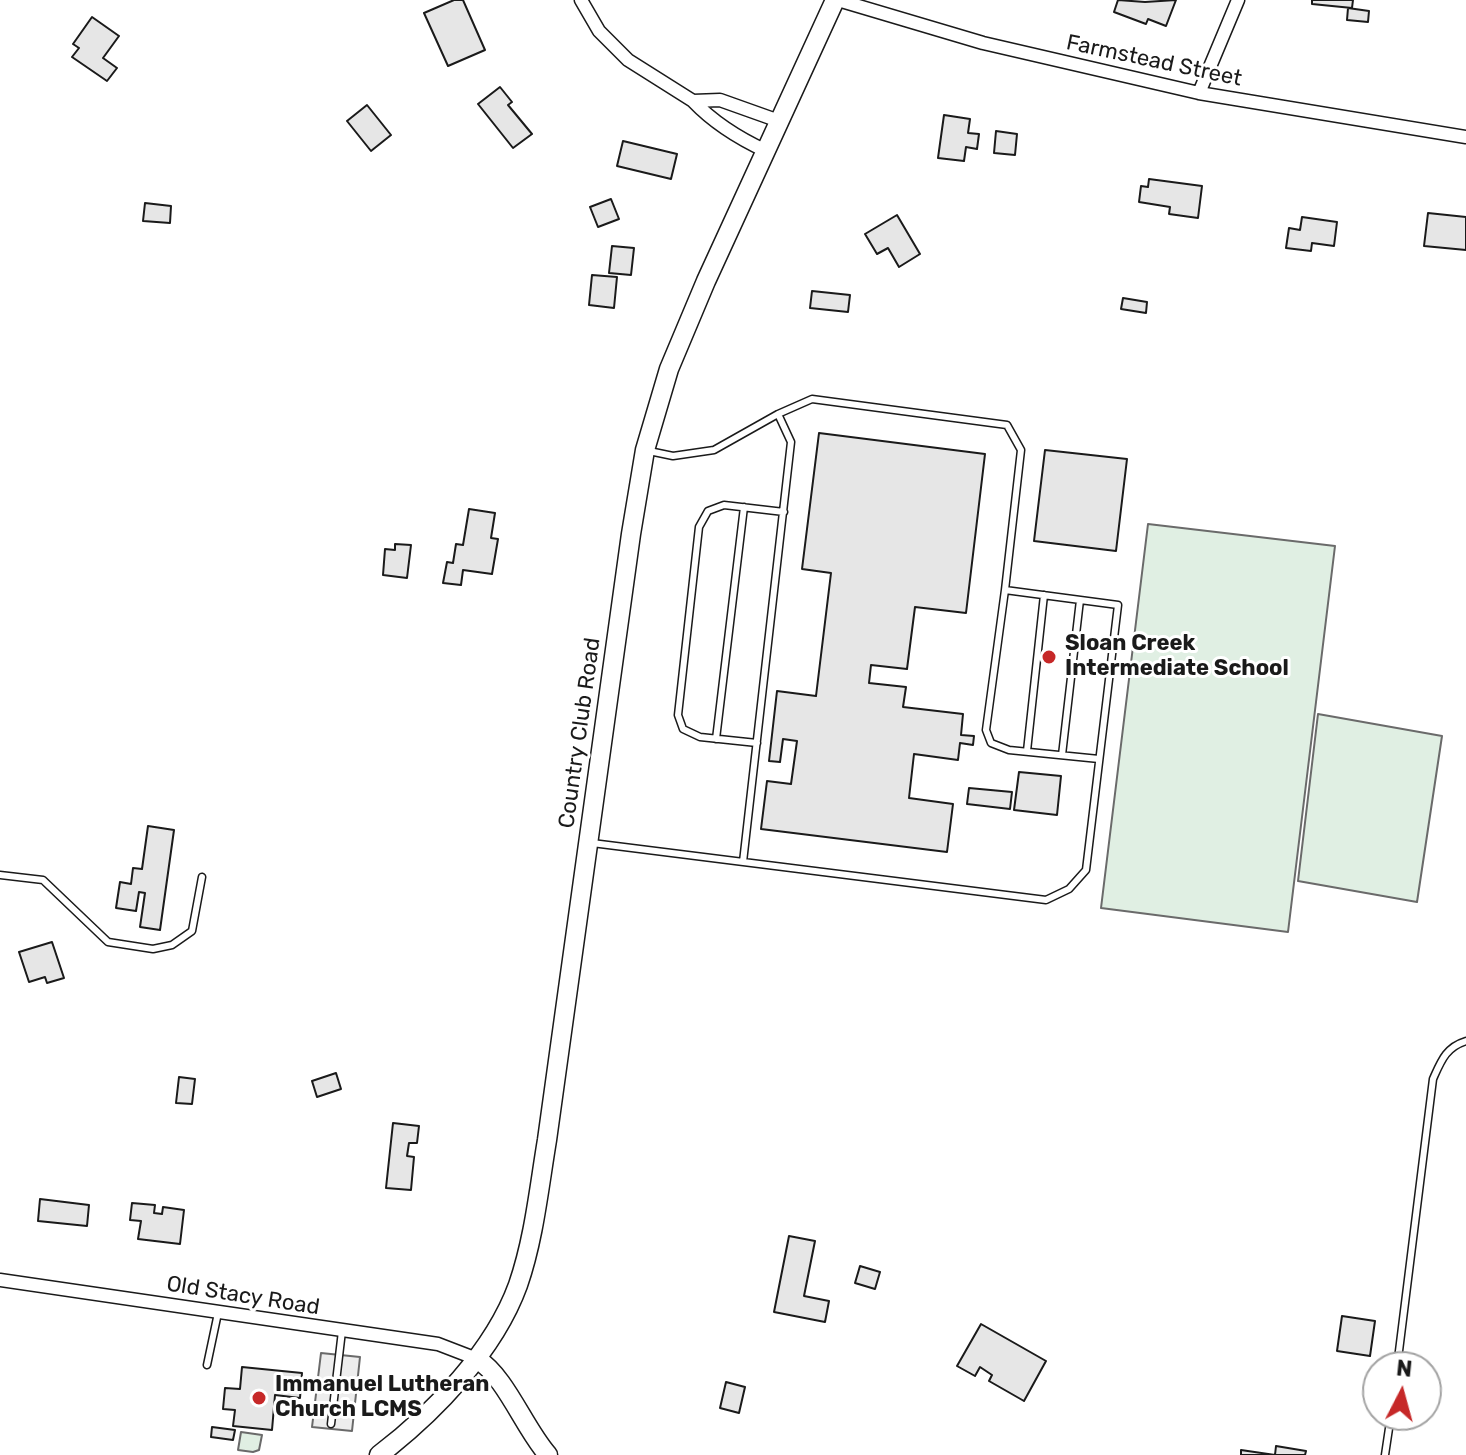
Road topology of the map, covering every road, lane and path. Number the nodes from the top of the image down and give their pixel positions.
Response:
1 (581, 0) edge
2 (836, 0) edge
3 (1238, 0) edge
4 (1199, 93) junction
5 (693, 101) junction
6 (779, 121) junction
7 (1466, 137) edge
8 (766, 151) junction
9 (778, 414) junction
10 (645, 450) junction
11 (744, 507) junction
12 (784, 512) junction
13 (1005, 590) junction
14 (1044, 595) junction
15 (1080, 600) junction
16 (716, 739) junction
17 (757, 743) junction
18 (1027, 751) junction
19 (1062, 755) junction
20 (1099, 759) junction
21 (589, 843) junction
22 (743, 862) junction
23 (0, 875) edge
24 (202, 877) dead end
25 (1466, 1041) edge
26 (0, 1280) edge
27 (218, 1313) junction
28 (342, 1331) junction
29 (1399, 1351) edge
30 (477, 1359) junction
31 (207, 1365) dead end
32 (331, 1424) dead end
33 (1389, 1431) edge
34 (379, 1455) edge
35 (548, 1455) edge
36 (1385, 1455) edge

1 - 5 street
2 - 4 street, Farmstead Street
2 - 6 main road, Country Club Road
3 - 4 street
4 - 7 street, Farmstead Street
5 - 6 street
5 - 8 street
6 - 8 main road, Country Club Road
8 - 10 main road, Country Club Road
9 - 10 lane
9 - 12 lane
9 - 13 lane
10 - 21 main road, Country Club Road
11 - 12 lane
11 - 16 lane
11 - 16 lane
12 - 17 lane
13 - 14 lane
13 - 18 lane
14 - 15 lane
14 - 18 lane
15 - 19 lane
15 - 20 lane
16 - 17 lane
17 - 22 lane
18 - 19 lane
19 - 20 lane
20 - 22 lane
21 - 22 lane
21 - 30 main road, Country Club Road
23 - 24 lane
25 - 29 lane
26 - 27 street, Old Stacy Road
27 - 28 street, Old Stacy Road
27 - 31 lane
28 - 30 street, Old Stacy Road
28 - 32 lane
30 - 34 main road, Country Club Road
30 - 35 main road
33 - 36 lane

